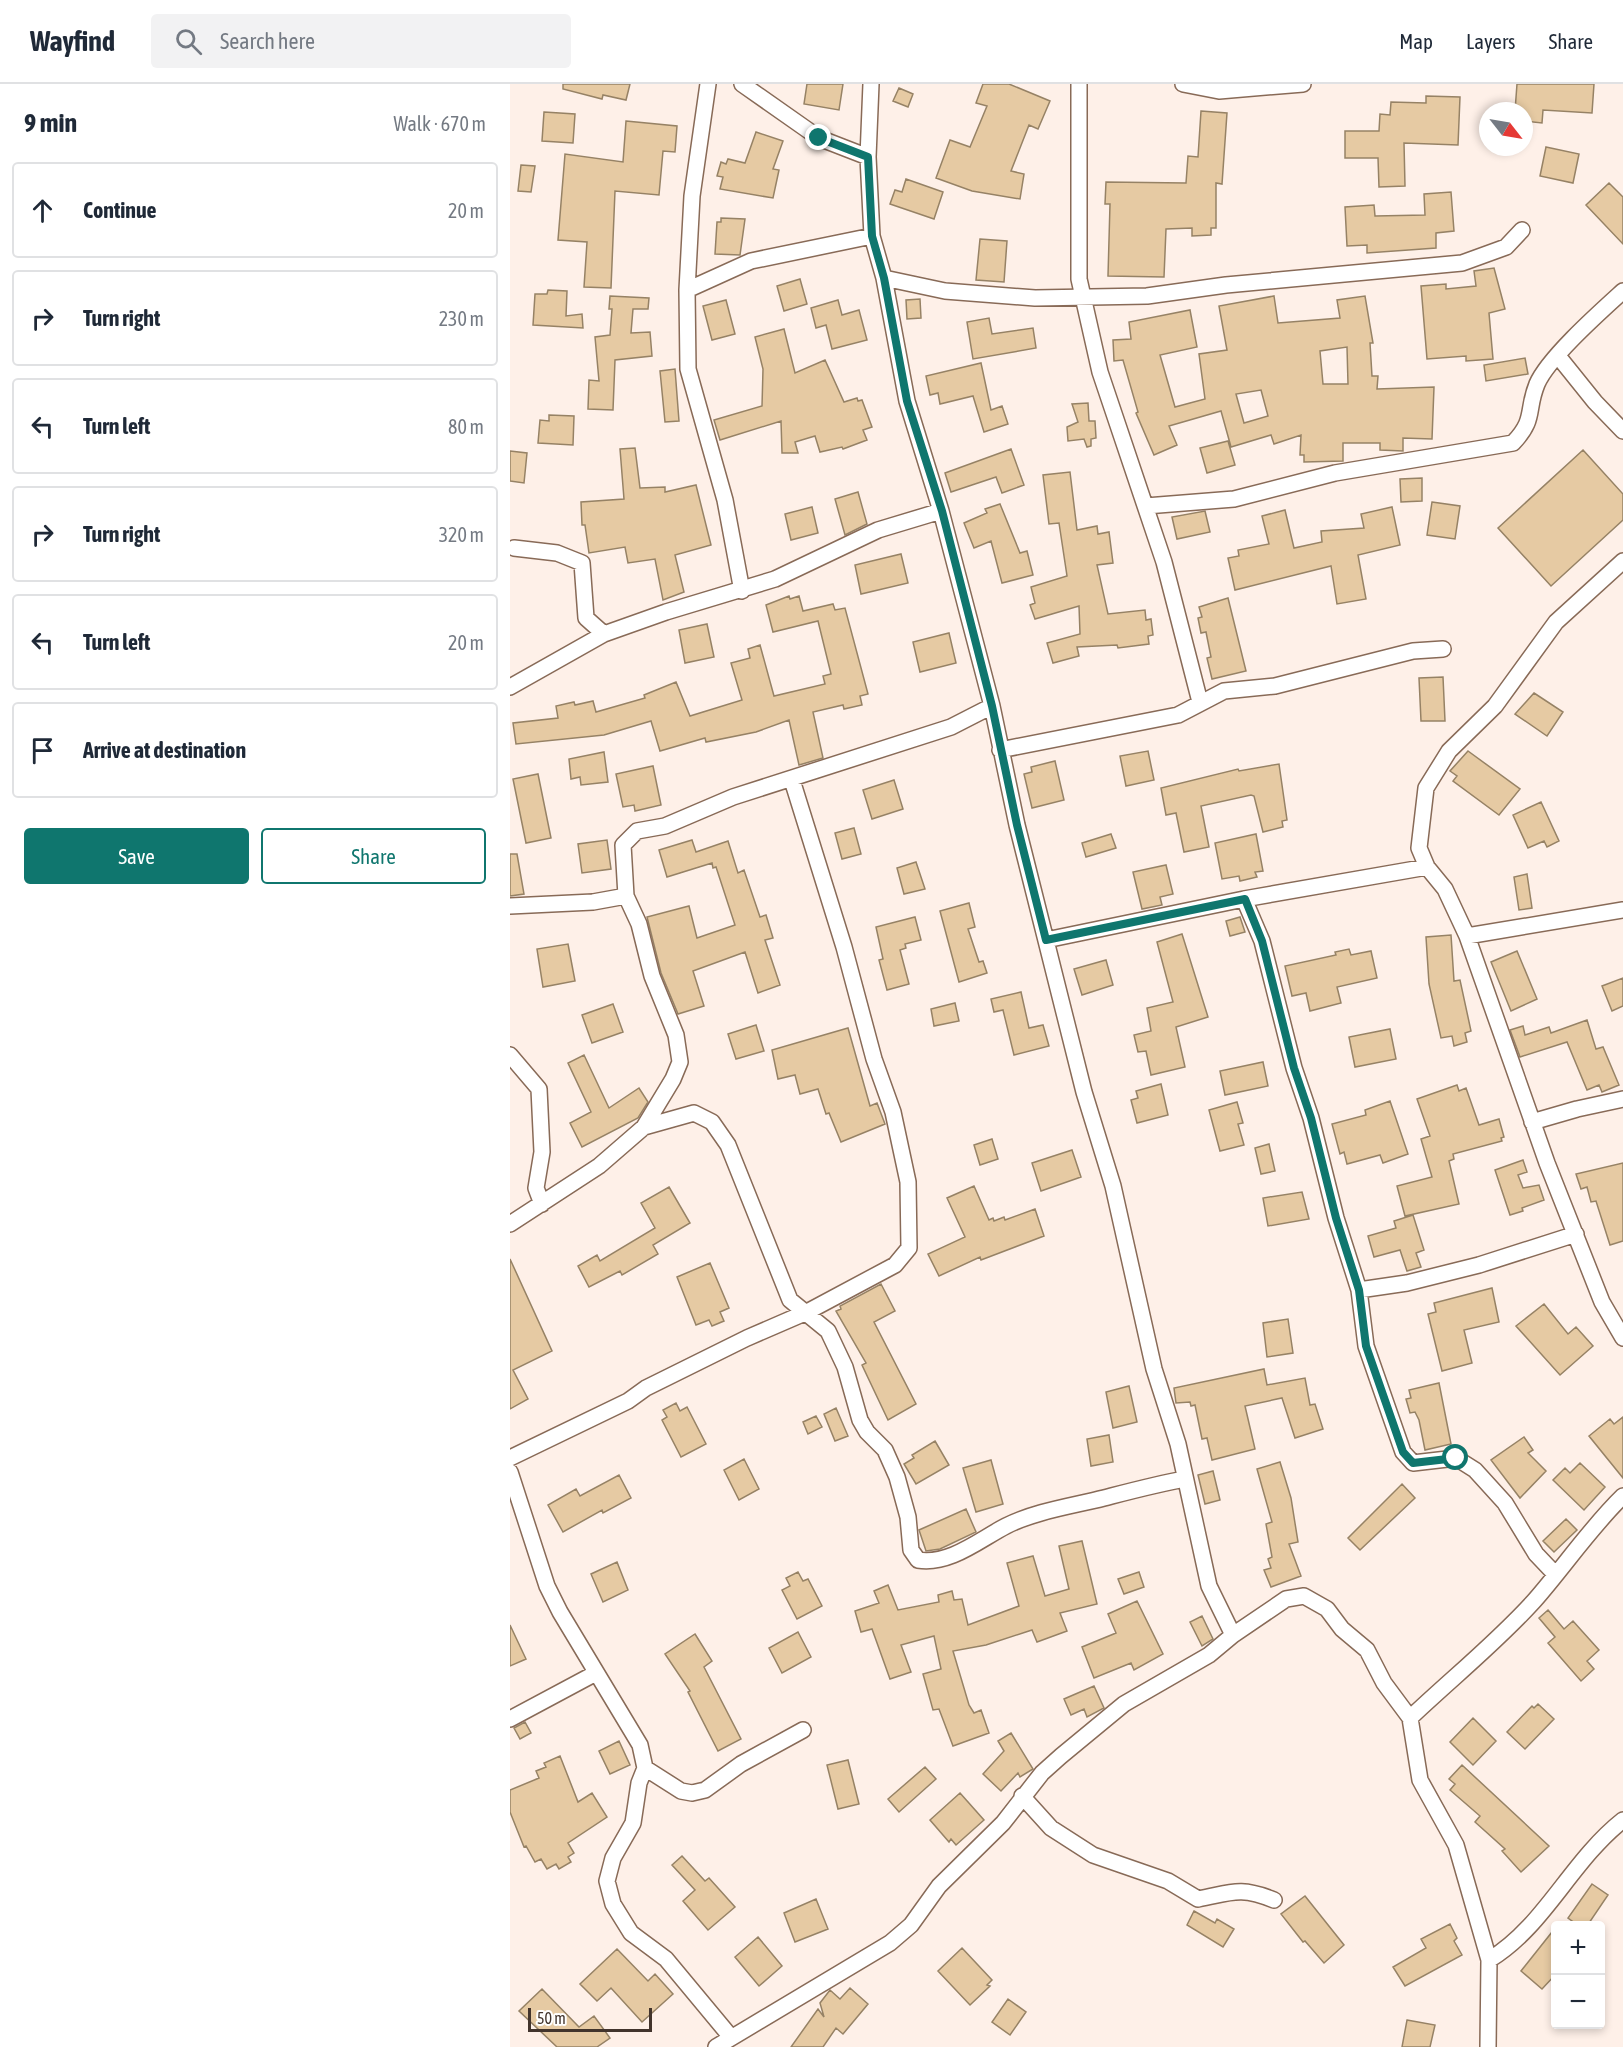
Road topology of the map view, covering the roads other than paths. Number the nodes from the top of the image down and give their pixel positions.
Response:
1 (708, 84) edge
2 (742, 84) edge
3 (871, 84) edge
4 (1079, 84) edge
5 (1183, 84) edge
6 (1303, 84) edge
7 (868, 157) junction
8 (1522, 230) dead end
9 (872, 236) junction
10 (884, 278) junction
11 (687, 290) junction
12 (1623, 291) edge
13 (1085, 299) junction
14 (1558, 356) junction
15 (1623, 430) edge
16 (1146, 506) junction
17 (942, 511) junction
18 (514, 548) dead end
19 (1623, 561) edge
20 (742, 591) junction
21 (604, 634) junction
22 (1443, 649) dead end
23 (510, 687) edge
24 (1200, 702) junction
25 (992, 706) junction
26 (1000, 750) junction
27 (792, 780) junction
28 (1427, 867) junction
29 (626, 896) junction
30 (1245, 899) junction
31 (510, 906) edge
32 (1623, 910) edge
33 (1467, 936) junction
34 (1046, 940) junction
35 (510, 1055) edge
36 (1623, 1100) edge
37 (1532, 1122) junction
38 (644, 1127) junction
39 (542, 1204) junction
40 (511, 1225) edge
41 (1576, 1234) junction
42 (1359, 1290) junction
43 (807, 1312) junction
44 (1623, 1338) edge
45 (510, 1458) edge
46 (510, 1472) edge
47 (1185, 1479) junction
48 (1623, 1496) edge
49 (1556, 1574) junction
50 (1233, 1635) junction
51 (596, 1673) junction
52 (1410, 1718) junction
53 (510, 1719) edge
54 (803, 1730) dead end
55 (645, 1768) junction
56 (1022, 1796) junction
57 (1623, 1820) edge
58 (1274, 1900) dead end
59 (1489, 1959) junction
60 (730, 2036) junction
61 (716, 2047) edge
62 (1488, 2047) edge

1 - 11 street
2 - 7 street
3 - 7 street
4 - 13 street
5 - 6 street
7 - 9 street
8 - 13 street
9 - 10 street
9 - 11 street
10 - 13 street
10 - 17 street
11 - 20 street
12 - 14 street
13 - 16 street
14 - 15 street
14 - 16 street
16 - 24 street
17 - 20 street
17 - 25 street
18 - 21 street
19 - 28 street
20 - 21 street
21 - 23 street
22 - 24 street
24 - 26 street
25 - 26 street
25 - 27 street
26 - 34 street
27 - 29 street
27 - 43 street
28 - 30 street
28 - 33 street
29 - 31 street
29 - 38 street
30 - 34 street
30 - 42 street
32 - 33 street
33 - 37 street
34 - 47 street
35 - 39 street
36 - 37 street
37 - 41 street
38 - 39 street
38 - 43 street
39 - 40 street
41 - 42 street
41 - 44 street
42 - 49 street
43 - 45 street
43 - 47 street
46 - 51 street
47 - 50 street
48 - 49 street
49 - 52 street
50 - 52 street
50 - 56 street
51 - 53 street
51 - 55 street
52 - 59 street
54 - 55 street
55 - 60 street
56 - 58 street
56 - 60 street
57 - 59 street
59 - 62 street
60 - 61 street

